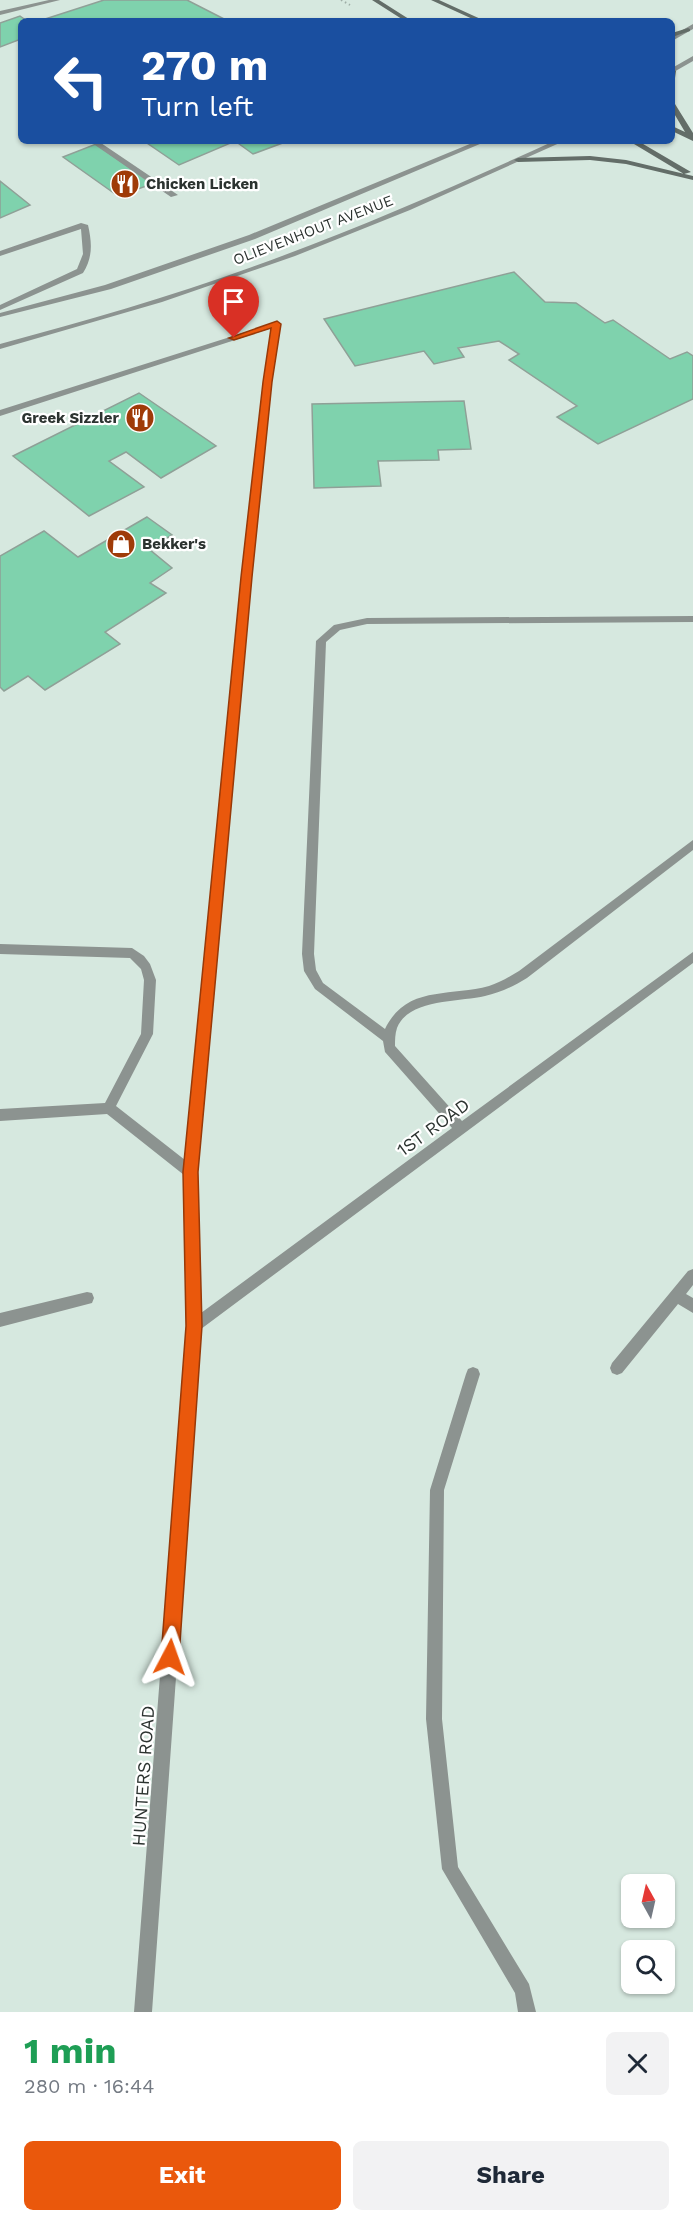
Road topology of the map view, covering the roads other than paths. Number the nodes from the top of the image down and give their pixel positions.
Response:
1 (57, 0) edge
2 (375, 0) edge
3 (427, 0) edge
4 (434, 0) edge
5 (0, 13) edge
6 (404, 18) edge
7 (460, 18) edge
8 (475, 18) edge
9 (691, 28) edge
10 (675, 33) edge
11 (675, 37) edge
12 (693, 58) edge
13 (675, 69) edge
14 (675, 110) edge
15 (675, 130) edge
16 (693, 139) edge
17 (98, 144) edge
18 (476, 144) edge
19 (553, 144) edge
20 (638, 144) edge
21 (518, 160) junction
22 (693, 177) edge
23 (174, 195) dead end
24 (0, 254) edge
25 (0, 308) edge
26 (0, 315) edge
27 (0, 347) edge
28 (0, 413) edge
29 (693, 620) edge
30 (693, 844) edge
31 (0, 949) edge
32 (693, 957) edge
33 (388, 1038) junction
34 (109, 1108) junction
35 (0, 1115) edge
36 (461, 1129) junction
37 (190, 1172) junction
38 (693, 1275) edge
39 (677, 1294) junction
40 (87, 1298) dead end
41 (693, 1306) edge
42 (0, 1320) edge
43 (194, 1326) junction
44 (617, 1368) dead end
45 (473, 1374) dead end
46 (143, 2012) edge
47 (527, 2012) edge

1 - 5 street
2 - 6 main road
3 - 7 main road
4 - 8 main road
9 - 10 main road
9 - 11 street
12 - 13 street
14 - 16 main road
15 - 16 main road
17 - 23 street
18 - 26 street, OLIEVENHOUT AVENUE
19 - 21 street, OLIEVENHOUT AVENUE
20 - 22 main road
21 - 22 main road
21 - 27 street, OLIEVENHOUT AVENUE
24 - 25 street
28 - 37 street, HUNTERS ROAD
29 - 33 street
30 - 33 street
31 - 34 street
32 - 36 street, 1ST ROAD
33 - 36 street
34 - 35 street
34 - 37 street
36 - 43 street, 1ST ROAD
37 - 43 street, HUNTERS ROAD
38 - 39 street
39 - 41 street
39 - 44 street
40 - 42 street
43 - 46 street, HUNTERS ROAD
45 - 47 street

